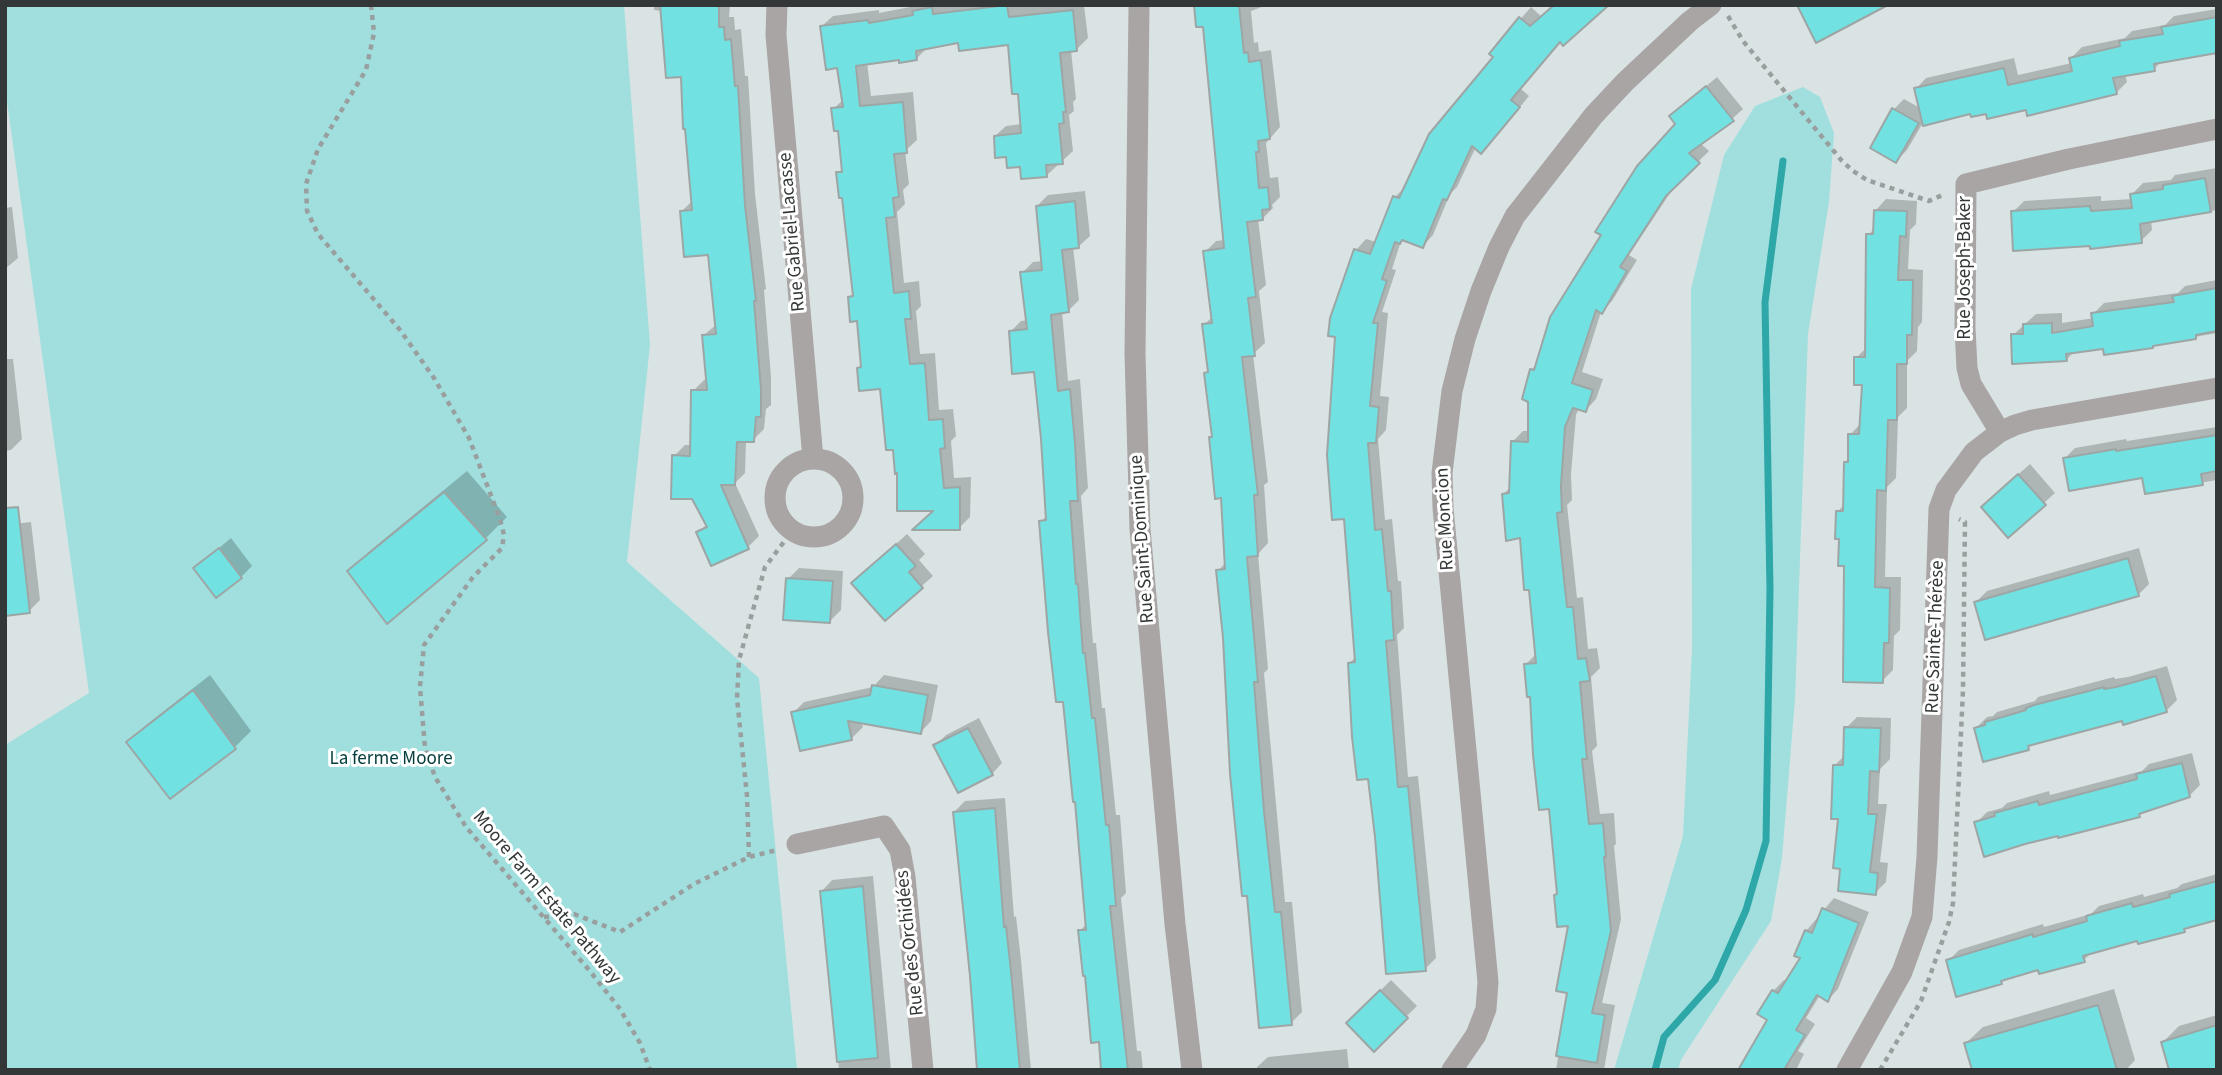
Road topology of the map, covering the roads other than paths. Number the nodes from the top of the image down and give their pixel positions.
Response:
1 (777, 5) edge
2 (1139, 5) edge
3 (1719, 9) edge
4 (2217, 129) edge
5 (2217, 388) edge
6 (2000, 432) junction
7 (813, 459) junction
8 (797, 845) road end
9 (923, 1070) edge
10 (1192, 1070) edge
11 (1452, 1070) edge
12 (1847, 1070) edge

1 - 7 street, Rue Gabriel-Lacasse
2 - 10 street, Rue Saint-Dominique
3 - 11 street, Rue Moncion
4 - 6 street, Rue Joseph-Baker
5 - 6 street, Rue Sainte-Thérèse
6 - 12 street, Rue Sainte-Thérèse
7 - 7 street
8 - 9 street, Rue des Orchidées

